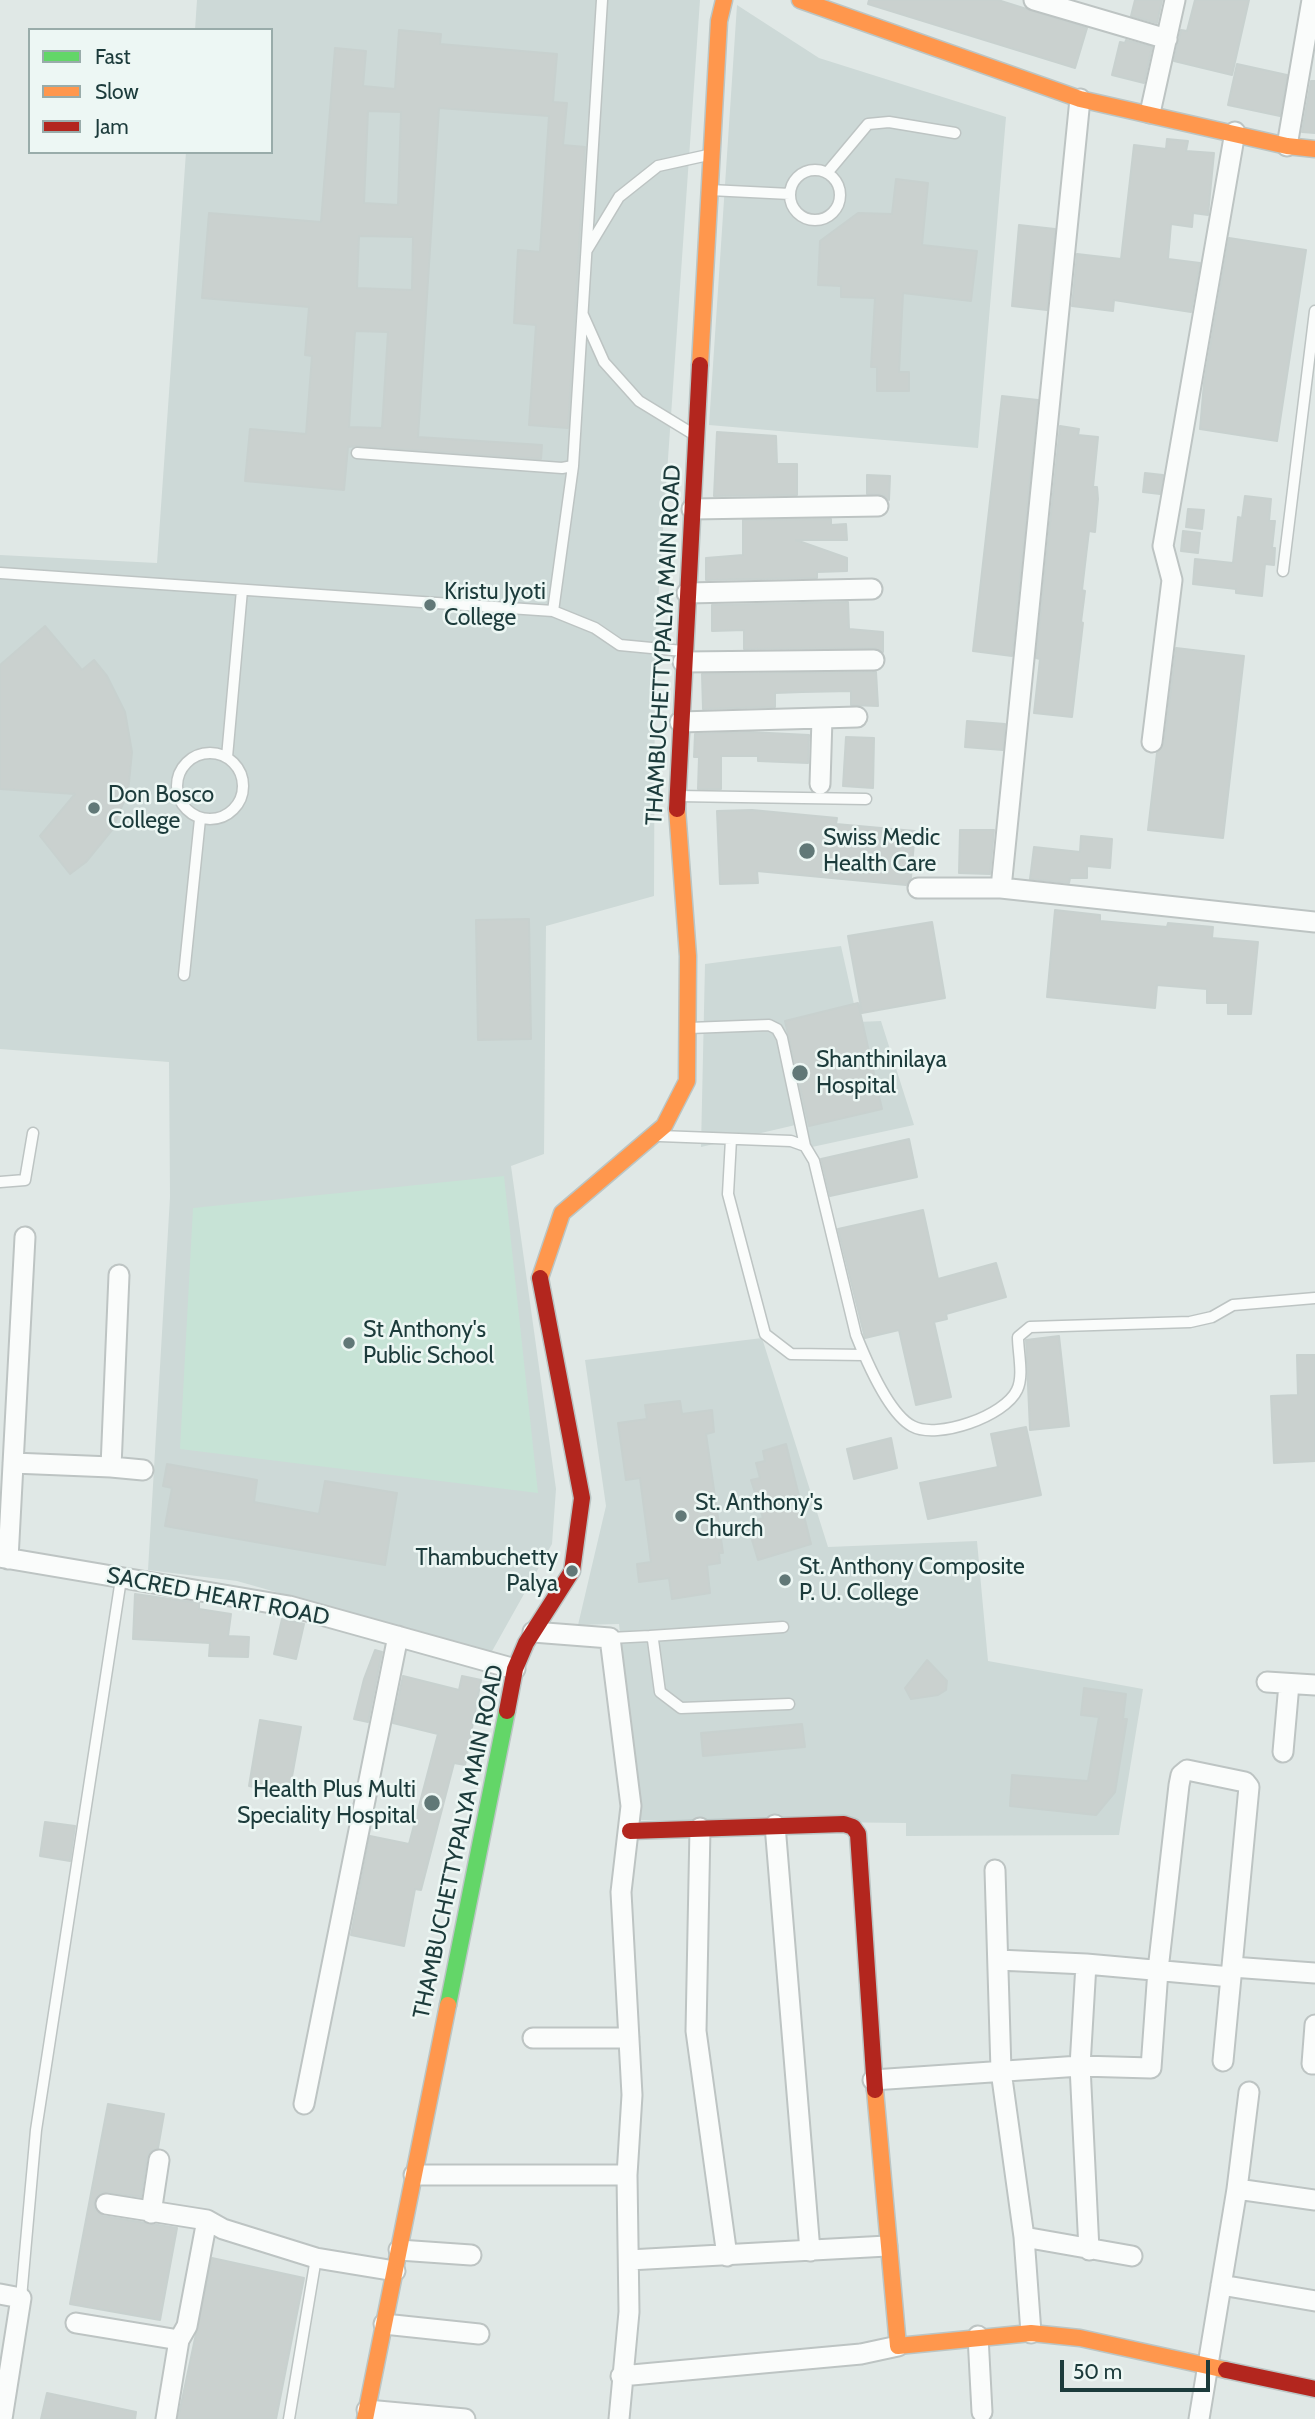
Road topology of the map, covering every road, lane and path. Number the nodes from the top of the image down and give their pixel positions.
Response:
1 (601, 0) edge
2 (724, 0) edge
3 (800, 0) edge
4 (1034, 0) edge
5 (1175, 0) edge
6 (1312, 0) edge
7 (1167, 39) junction
8 (1080, 99) junction
9 (1150, 113) junction
10 (1235, 132) junction
11 (955, 133) dead end
12 (1287, 146) junction
13 (1315, 149) edge
14 (712, 153) junction
15 (827, 173) junction
16 (710, 190) junction
17 (790, 194) junction
18 (586, 254) junction
19 (1315, 311) edge
20 (582, 312) junction
21 (696, 436) junction
22 (357, 453) dead end
23 (573, 466) junction
24 (878, 506) dead end
25 (692, 509) junction
26 (1283, 571) dead end
27 (0, 573) edge
28 (872, 589) dead end
29 (242, 590) junction
30 (687, 593) junction
31 (552, 611) junction
32 (684, 656) junction
33 (874, 660) dead end
34 (857, 717) dead end
35 (822, 718) junction
36 (680, 722) junction
37 (1152, 742) dead end
38 (227, 757) junction
39 (820, 784) dead end
40 (676, 796) junction
41 (866, 799) dead end
42 (200, 819) junction
43 (918, 888) dead end
44 (1001, 888) junction
45 (1315, 922) edge
46 (184, 975) dead end
47 (688, 1028) junction
48 (33, 1133) dead end
49 (652, 1136) junction
50 (731, 1139) junction
51 (805, 1146) junction
52 (0, 1182) edge
53 (25, 1237) dead end
54 (119, 1275) dead end
55 (1315, 1298) edge
56 (864, 1355) junction
57 (13, 1463) junction
58 (111, 1467) junction
59 (143, 1470) dead end
60 (4, 1558) edge
61 (121, 1579) junction
62 (783, 1627) dead end
63 (533, 1632) junction
64 (398, 1636) junction
65 (650, 1636) junction
66 (610, 1637) junction
67 (515, 1669) junction
68 (1267, 1682) dead end
69 (1289, 1684) junction
70 (1315, 1685) edge
71 (789, 1704) dead end
72 (1283, 1752) dead end
73 (775, 1825) junction
74 (700, 1828) junction
75 (630, 1831) junction
76 (995, 1870) dead end
77 (998, 1960) junction
78 (1086, 1964) junction
79 (1158, 1970) junction
80 (1232, 1972) junction
81 (1315, 1973) edge
82 (1315, 2025) edge
83 (533, 2038) dead end
84 (629, 2038) junction
85 (1223, 2061) dead end
86 (1315, 2064) edge
87 (1080, 2066) junction
88 (1002, 2071) junction
89 (873, 2080) junction
90 (1249, 2092) dead end
91 (304, 2104) dead end
92 (159, 2160) dead end
93 (414, 2175) junction
94 (627, 2175) junction
95 (1237, 2189) junction
96 (1315, 2200) edge
97 (106, 2204) dead end
98 (151, 2213) junction
99 (208, 2220) junction
100 (1024, 2237) junction
101 (887, 2246) junction
102 (399, 2249) junction
103 (1089, 2250) junction
104 (810, 2251) junction
105 (471, 2255) dead end
106 (727, 2256) junction
107 (1132, 2256) dead end
108 (316, 2258) junction
109 (628, 2260) junction
110 (395, 2271) junction
111 (1221, 2285) junction
112 (0, 2294) edge
113 (21, 2298) junction
114 (1315, 2301) edge
115 (76, 2323) dead end
116 (384, 2324) junction
117 (1031, 2333) junction
118 (479, 2334) dead end
119 (978, 2336) junction
120 (179, 2340) junction
121 (898, 2346) junction
122 (1208, 2364) junction
123 (621, 2376) junction
124 (1315, 2389) edge
125 (982, 2412) dead end
126 (366, 2414) edge
127 (2, 2419) edge
128 (166, 2419) edge
129 (289, 2419) edge
130 (465, 2419) edge
131 (620, 2419) edge
132 (1199, 2419) edge

1 - 18 lane
2 - 14 main road, THAMBUCHETTYPALYA MAIN ROAD
3 - 8 main road
4 - 7 street
5 - 7 street
6 - 12 street
7 - 9 street
8 - 9 main road
8 - 44 street
9 - 10 main road
10 - 12 main road
10 - 37 street
11 - 15 lane
12 - 13 main road
14 - 16 main road, THAMBUCHETTYPALYA MAIN ROAD
14 - 18 lane
15 - 17 lane
15 - 17 lane
16 - 17 lane
16 - 21 main road, THAMBUCHETTYPALYA MAIN ROAD
18 - 20 lane
19 - 26 lane
20 - 21 lane
20 - 23 lane
21 - 25 main road, THAMBUCHETTYPALYA MAIN ROAD
22 - 23 lane
23 - 31 lane
24 - 25 street
25 - 30 main road, THAMBUCHETTYPALYA MAIN ROAD
27 - 29 lane
28 - 30 street
29 - 31 lane
29 - 38 lane
30 - 32 main road, THAMBUCHETTYPALYA MAIN ROAD
31 - 32 lane
32 - 33 street
32 - 36 main road, THAMBUCHETTYPALYA MAIN ROAD
34 - 35 street
35 - 36 street
35 - 39 street
36 - 40 main road, THAMBUCHETTYPALYA MAIN ROAD
38 - 42 lane
38 - 42 lane
40 - 41 lane
40 - 47 main road, THAMBUCHETTYPALYA MAIN ROAD
42 - 46 lane
43 - 44 street
44 - 45 street
47 - 49 main road, THAMBUCHETTYPALYA MAIN ROAD
47 - 51 lane
48 - 52 lane
49 - 50 lane
49 - 63 main road, THAMBUCHETTYPALYA MAIN ROAD
50 - 51 lane
50 - 56 lane
51 - 56 lane
53 - 57 street
54 - 58 street
55 - 56 lane
57 - 58 street
57 - 60 street
58 - 59 street
60 - 61 street, SACRED HEART ROAD
61 - 64 street, SACRED HEART ROAD
61 - 113 lane
62 - 65 lane
63 - 66 street
63 - 67 main road, THAMBUCHETTYPALYA MAIN ROAD
64 - 67 street, SACRED HEART ROAD
64 - 91 street
65 - 66 lane
65 - 71 lane
66 - 75 street
67 - 93 main road, THAMBUCHETTYPALYA MAIN ROAD
68 - 69 street
69 - 70 street
69 - 72 street
73 - 74 main road
73 - 89 main road
73 - 104 street
74 - 75 main road
74 - 106 street
75 - 84 street
76 - 77 street
77 - 78 street
77 - 88 street
78 - 79 street
78 - 87 street
79 - 80 street
79 - 80 street
79 - 87 street
80 - 81 street
80 - 85 street
82 - 86 street
83 - 84 street
84 - 94 street
87 - 88 street
87 - 103 street
88 - 89 street
88 - 100 street
89 - 101 main road
90 - 95 street
92 - 98 street
93 - 94 street
93 - 102 main road, THAMBUCHETTYPALYA MAIN ROAD
94 - 109 street
95 - 96 street
95 - 111 street
97 - 98 street
98 - 99 street
99 - 108 street
99 - 120 street
100 - 103 street
100 - 117 street
101 - 104 street
101 - 121 main road
102 - 105 street
102 - 110 main road, THAMBUCHETTYPALYA MAIN ROAD
103 - 107 street
104 - 106 street
106 - 109 street
108 - 110 street
108 - 129 lane
109 - 123 street
110 - 116 main road, THAMBUCHETTYPALYA MAIN ROAD
111 - 114 street
111 - 122 street
112 - 113 street
113 - 127 street
115 - 120 street
116 - 118 street
116 - 126 main road, THAMBUCHETTYPALYA MAIN ROAD
117 - 119 main road
117 - 122 main road
119 - 121 main road
119 - 125 street
120 - 128 street
121 - 123 street
122 - 124 main road
122 - 132 street
123 - 131 street
126 - 130 street

